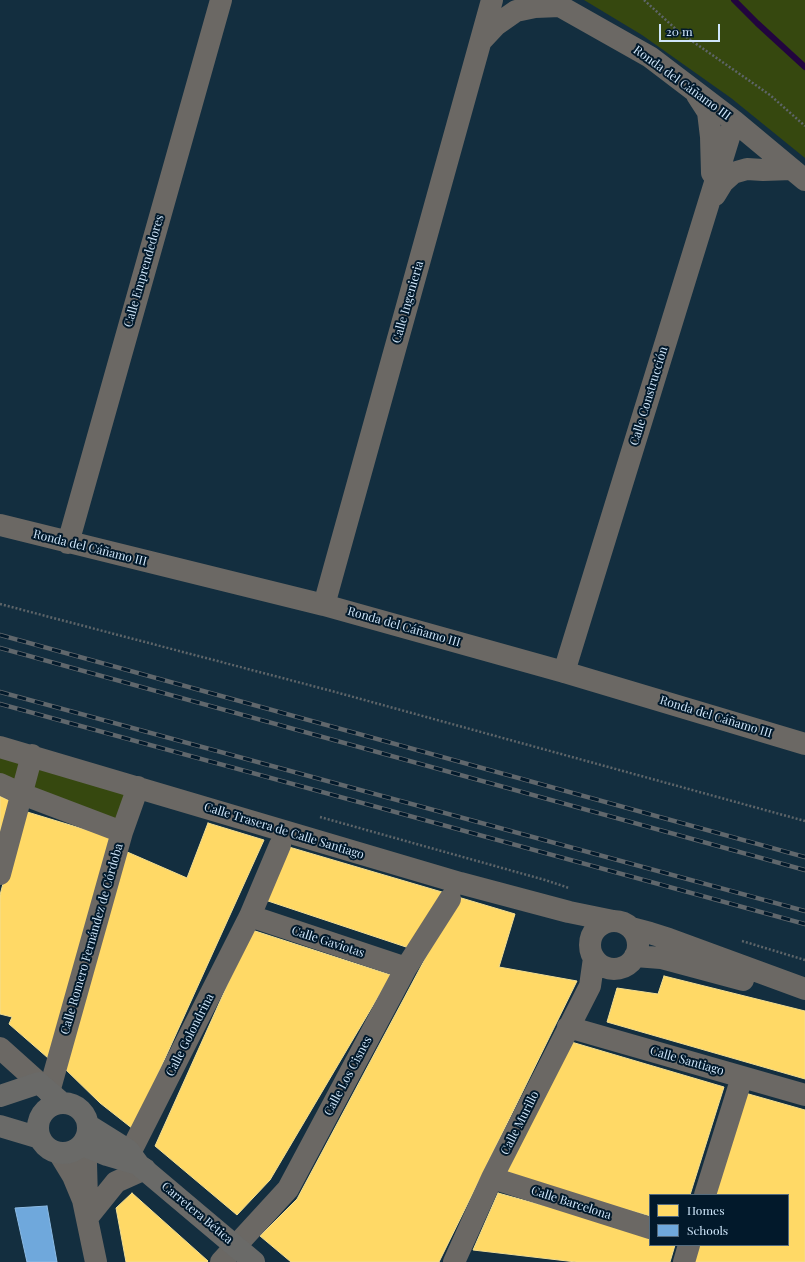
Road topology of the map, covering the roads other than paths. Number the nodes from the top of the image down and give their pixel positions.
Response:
1 (221, 0) edge
2 (492, 0) edge
3 (554, 3) edge
4 (481, 41) junction
5 (695, 92) junction
6 (734, 121) junction
7 (799, 174) edge
8 (705, 214) junction
9 (0, 525) edge
10 (68, 543) junction
11 (324, 605) junction
12 (564, 672) junction
13 (805, 744) edge
14 (0, 747) edge
15 (32, 755) junction
16 (0, 784) edge
17 (138, 787) junction
18 (22, 794) junction
19 (122, 832) junction
20 (280, 844) dead end
21 (0, 874) edge
22 (450, 899) dead end
23 (569, 912) junction
24 (250, 916) junction
25 (622, 925) junction
26 (598, 955) junction
27 (635, 956) junction
28 (406, 968) junction
29 (805, 989) edge
30 (805, 997) edge
31 (568, 1027) junction
32 (0, 1048) edge
33 (742, 1077) junction
34 (50, 1093) junction
35 (805, 1095) edge
36 (0, 1096) edge
37 (0, 1126) edge
38 (40, 1138) junction
39 (84, 1139) junction
40 (59, 1153) junction
41 (138, 1162) junction
42 (492, 1178) junction
43 (704, 1194) edge
44 (87, 1218) junction
45 (649, 1228) edge
46 (236, 1246) junction
47 (689, 1246) edge
48 (96, 1262) edge
49 (221, 1262) edge
50 (254, 1262) edge
51 (454, 1262) edge
52 (684, 1262) edge

1 - 10 street, Calle Emprendedores
2 - 4 street, Calle Ingenieria
3 - 4 street
3 - 5 street, Ronda del Cáñamo III
4 - 11 street, Calle Ingenieria
5 - 6 street, Ronda del Cáñamo III
5 - 8 street
6 - 7 street, Ronda del Cáñamo III
6 - 8 street, Calle Construcción
7 - 8 street
8 - 12 street, Calle Construcción
9 - 10 street, Ronda del Cáñamo III
10 - 11 street, Ronda del Cáñamo III
11 - 12 street, Ronda del Cáñamo III
12 - 13 street, Ronda del Cáñamo III
14 - 15 street, Calle Trasera de Calle Santiago
15 - 17 street, Calle Trasera de Calle Santiago
15 - 18 street
16 - 18 street
17 - 19 street, Calle Romero Fernández de Córdoba
17 - 23 street, Calle Trasera de Calle Santiago
18 - 19 street
18 - 21 street
19 - 34 street, Calle Romero Fernández de Córdoba
20 - 24 street, Calle Golondrina
22 - 28 street, Calle Los Cisnes
23 - 25 street, Calle Trasera de Calle Santiago
23 - 26 street
24 - 28 street, Calle Gaviotas
24 - 41 street, Calle Golondrina
25 - 26 street
25 - 27 street
25 - 29 street, Calle Trasera de Calle Santiago
26 - 27 street
26 - 31 street, Calle Murillo
27 - 30 street
28 - 46 street, Calle Los Cisnes
31 - 33 street, Calle Santiago
31 - 42 street, Calle Murillo
32 - 34 street
33 - 35 street, Calle Santiago
33 - 43 street
34 - 36 street
34 - 38 street
34 - 39 street
37 - 38 street
38 - 40 street
39 - 40 street
39 - 41 street, Carretera Bética
39 - 44 street
40 - 44 street
41 - 44 street
41 - 46 street, Carretera Bética
42 - 45 street, Calle Barcelona
42 - 51 street, Calle Murillo
44 - 48 street
46 - 49 street, Calle Los Cisnes
46 - 50 street, Carretera Bética
47 - 52 street

